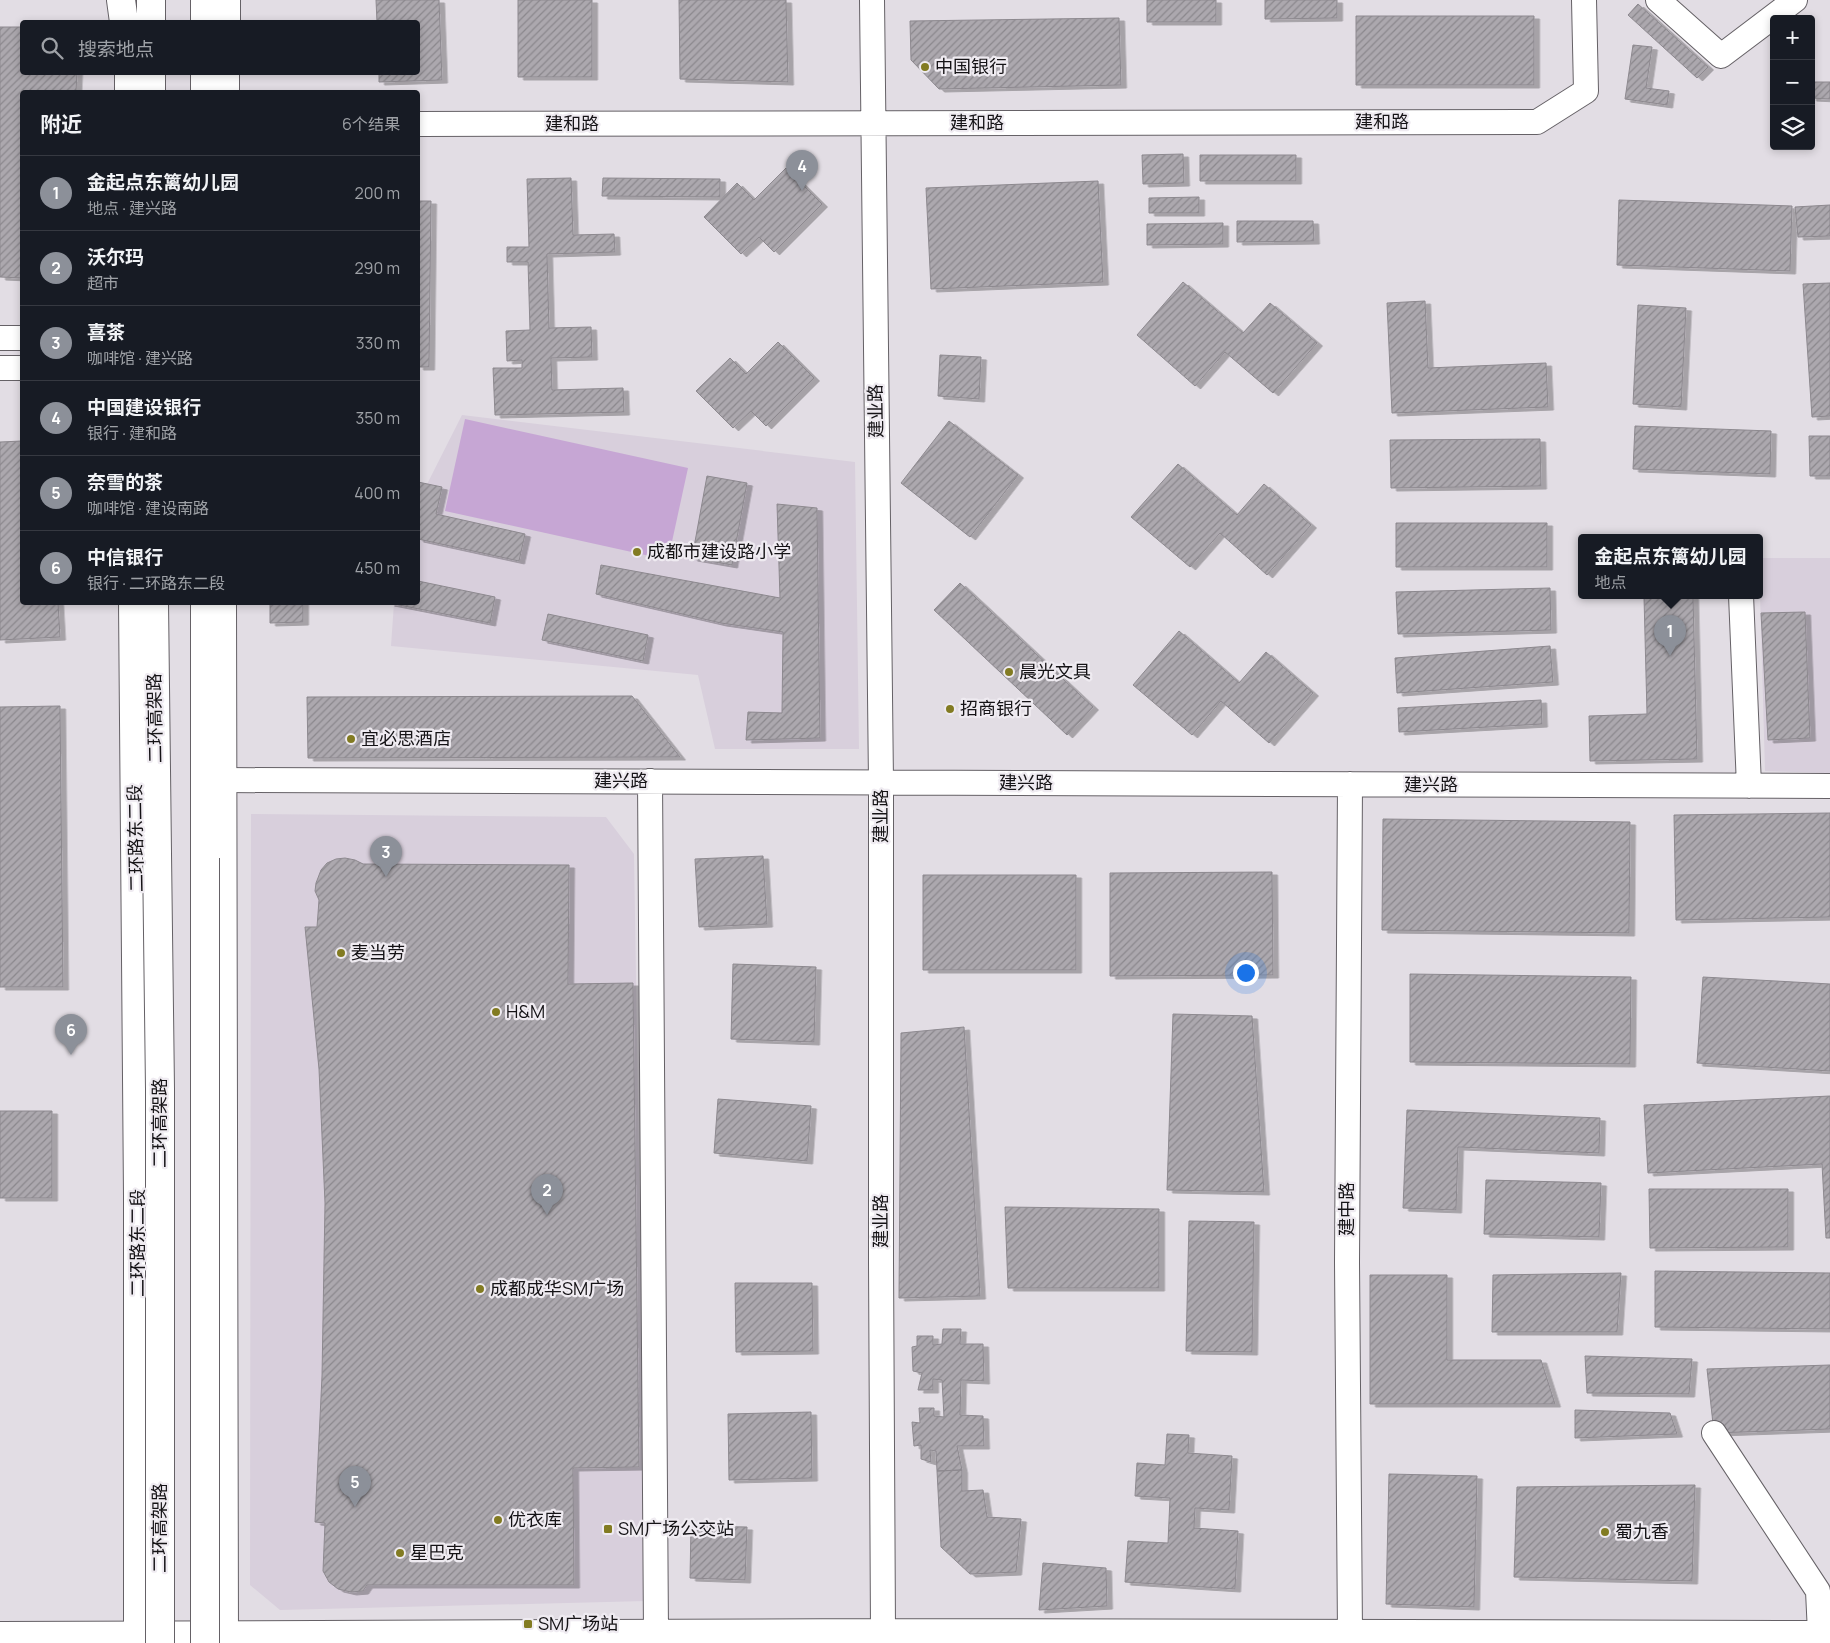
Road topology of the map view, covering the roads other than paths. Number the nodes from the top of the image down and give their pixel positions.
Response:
1 (122, 0) edge
2 (129, 0) edge
3 (151, 0) edge
4 (206, 0) edge
5 (226, 0) edge
6 (872, 0) edge
7 (1584, 0) edge
8 (1658, 0) edge
9 (1795, 0) edge
10 (124, 20) edge
11 (129, 20) edge
12 (151, 20) edge
13 (205, 20) edge
14 (226, 20) edge
15 (129, 75) edge
16 (151, 75) edge
17 (205, 75) edge
18 (226, 75) edge
19 (129, 90) edge
20 (151, 90) edge
21 (205, 90) edge
22 (225, 90) edge
23 (873, 123) junction
24 (420, 124) edge
25 (0, 338) edge
26 (20, 338) edge
27 (0, 368) edge
28 (20, 368) edge
29 (1741, 599) edge
30 (133, 605) edge
31 (154, 605) edge
32 (205, 605) edge
33 (222, 605) edge
34 (222, 780) junction
35 (650, 781) junction
36 (881, 782) junction
37 (1350, 784) junction
38 (1749, 786) junction
39 (1830, 786) edge
40 (1714, 1433) dead end
41 (883, 1631) junction
42 (656, 1633) junction
43 (1350, 1633) junction
44 (1825, 1633) edge
45 (0, 1634) edge
46 (1085, 1638) edge
47 (218, 1639) edge
48 (145, 1640) edge

1 - 10 main road
2 - 11 main road
3 - 12 main road
4 - 13 main road
5 - 14 main road
6 - 23 street, 建业路
7 - 23 street, 建和路
8 - 9 street
15 - 19 main road
16 - 20 main road
17 - 21 main road
18 - 22 main road
23 - 24 street, 建和路
23 - 36 street, 建业路
25 - 26 street
27 - 28 street
29 - 38 street
30 - 48 main road, 二环路东二段
31 - 48 main road, 二环高架路, bridge
32 - 47 main road, bridge
33 - 34 main road
34 - 35 street, 建兴路
34 - 47 main road
35 - 36 street, 建兴路
35 - 42 street
36 - 37 street, 建兴路
36 - 41 street, 建业路
37 - 38 street, 建兴路
37 - 43 street, 建中路
38 - 39 street, 建兴路
40 - 44 street
41 - 42 street
41 - 46 street
42 - 47 street
43 - 44 street
43 - 46 street
45 - 48 street
47 - 48 street

